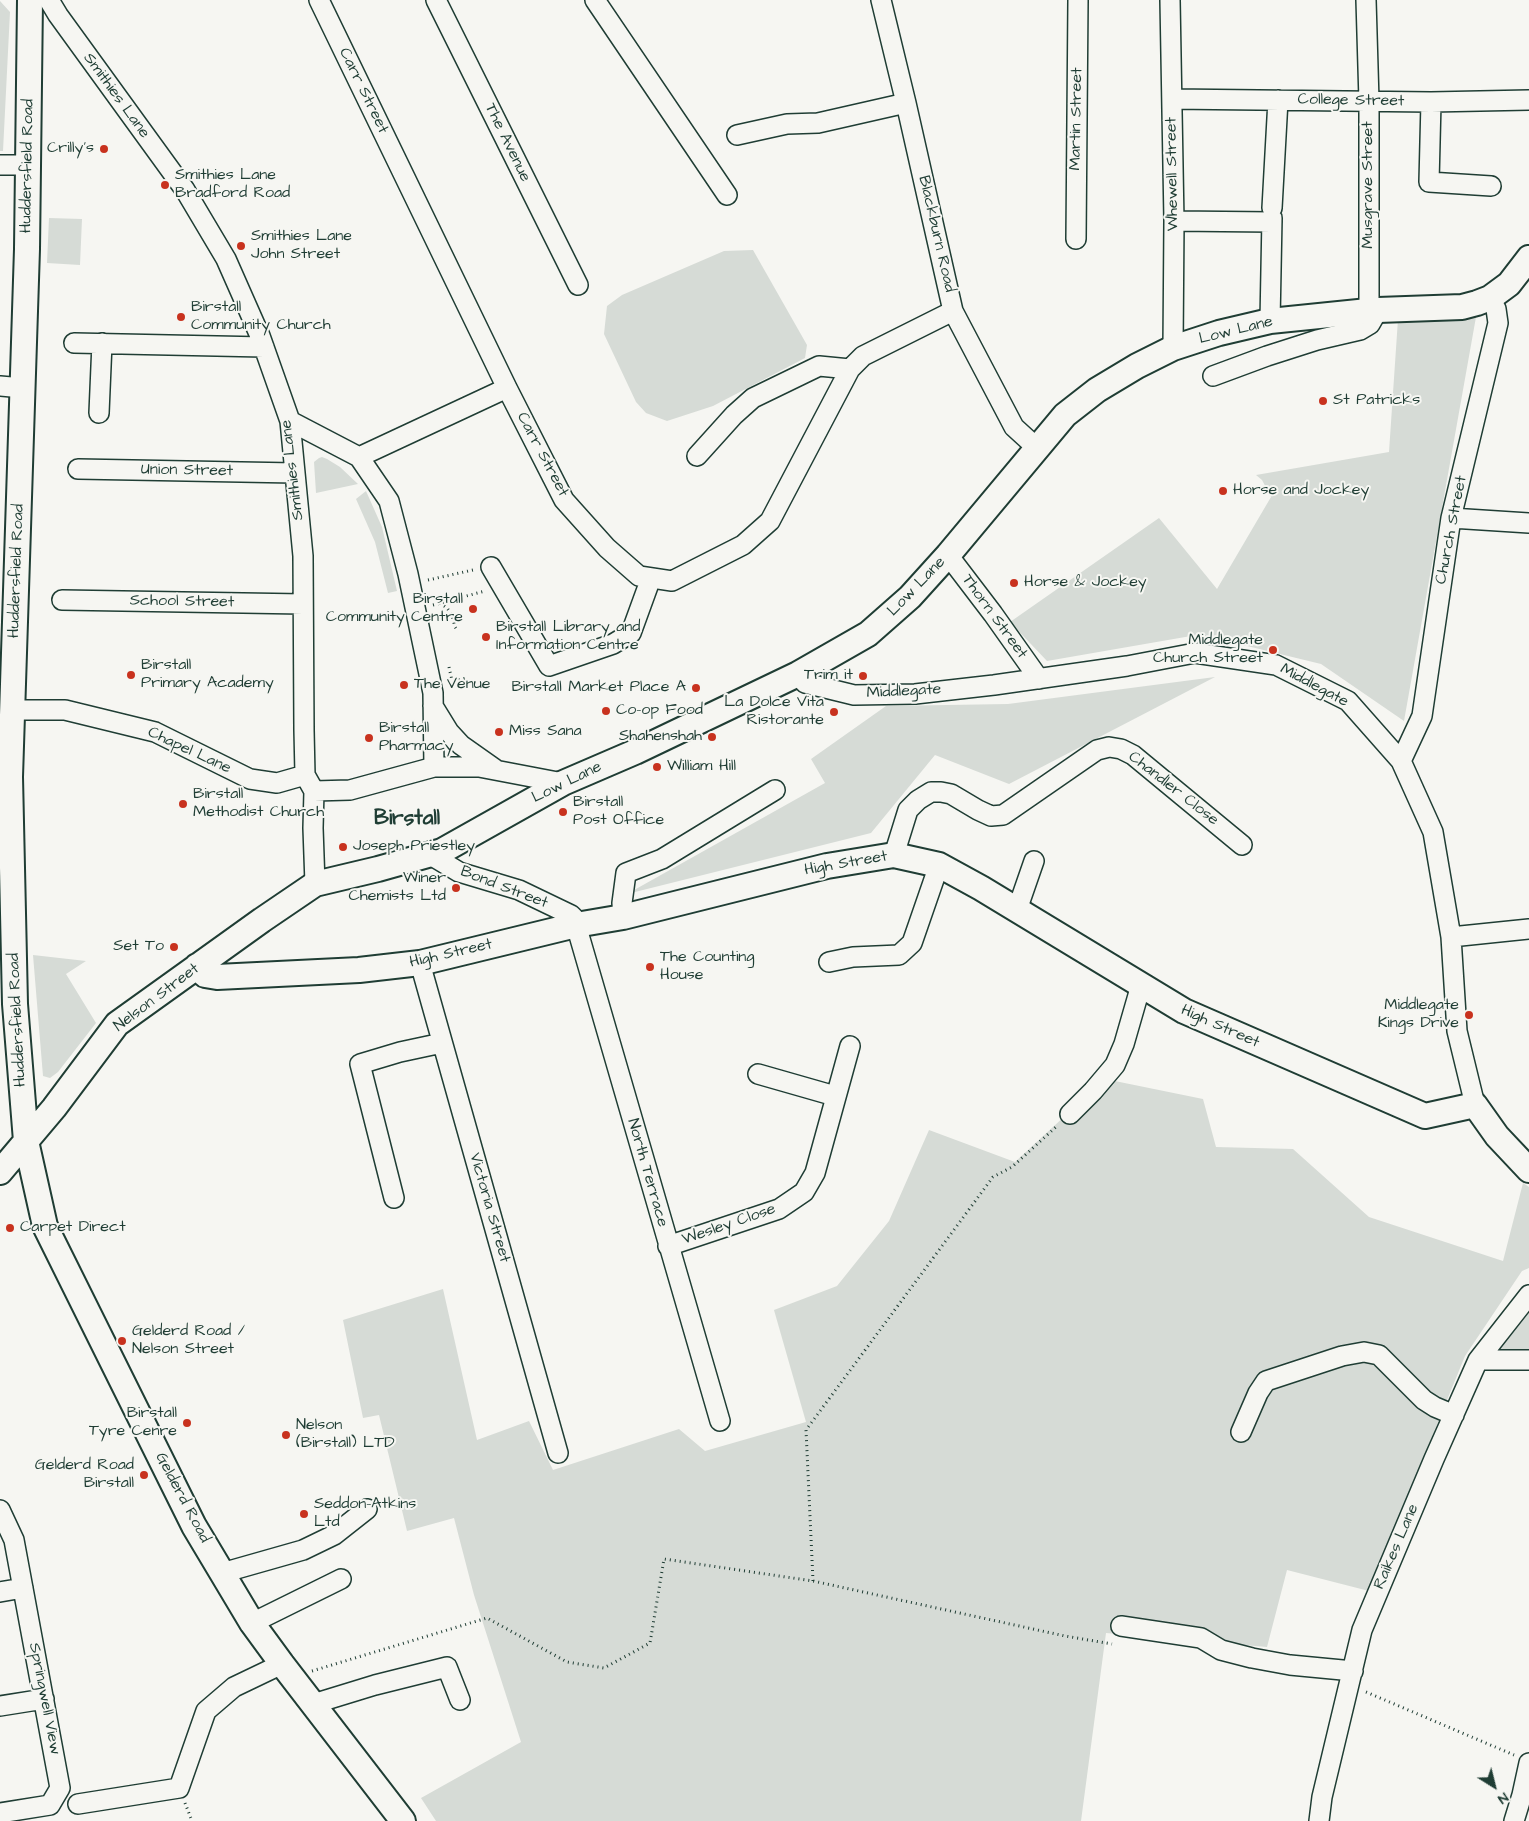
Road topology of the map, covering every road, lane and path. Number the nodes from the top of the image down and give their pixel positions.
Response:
1 (30, 0) edge
2 (49, 0) edge
3 (319, 0) edge
4 (436, 0) edge
5 (596, 0) edge
6 (881, 0) edge
7 (1078, 0) edge
8 (1170, 0) edge
9 (1366, 0) edge
10 (1172, 99) junction
11 (1278, 100) junction
12 (1529, 100) edge
13 (1369, 101) junction
14 (1431, 102) junction
15 (906, 103) junction
16 (738, 135) dead end
17 (0, 165) edge
18 (29, 166) junction
19 (1491, 186) dead end
20 (727, 195) dead end
21 (1272, 216) junction
22 (1174, 221) junction
23 (1076, 239) dead end
24 (1528, 264) edge
25 (578, 285) dead end
26 (1490, 298) junction
27 (1374, 310) junction
28 (953, 311) junction
29 (1270, 321) junction
30 (74, 343) dead end
31 (102, 344) junction
32 (264, 347) junction
33 (1173, 348) junction
34 (850, 370) junction
35 (1213, 376) dead end
36 (0, 386) edge
37 (23, 388) junction
38 (507, 388) junction
39 (99, 413) dead end
40 (290, 421) junction
41 (1036, 448) junction
42 (697, 456) dead end
43 (359, 458) junction
44 (78, 469) dead end
45 (295, 473) junction
46 (1451, 518) junction
47 (1529, 523) edge
48 (948, 555) junction
49 (491, 567) joint
50 (651, 578) junction
51 (410, 583) junction
52 (502, 586) junction
53 (62, 600) dead end
54 (446, 601) dead end
55 (440, 603) dead end
56 (303, 604) junction
57 (458, 631) dead end
58 (798, 674) junction
59 (1039, 679) junction
60 (433, 706) junction
61 (8, 723) edge
62 (1402, 761) junction
63 (434, 767) junction
64 (496, 770) junction
65 (310, 783) junction
66 (563, 783) junction
67 (775, 790) dead end
68 (1242, 845) dead end
69 (429, 854) junction
70 (894, 855) junction
71 (1034, 861) dead end
72 (939, 865) junction
73 (315, 884) junction
74 (1016, 910) junction
75 (623, 917) junction
76 (576, 925) junction
77 (1529, 929) edge
78 (1451, 937) junction
79 (830, 962) dead end
80 (420, 963) junction
81 (197, 966) junction
82 (1141, 985) junction
83 (442, 1043) junction
84 (850, 1046) dead end
85 (758, 1074) dead end
86 (835, 1096) junction
87 (1475, 1105) junction
88 (1070, 1114) joint
89 (26, 1141) junction
90 (1529, 1170) edge
91 (0, 1172) edge
92 (394, 1198) dead end
93 (668, 1246) junction
94 (1529, 1295) edge
95 (1478, 1360) junction
96 (1529, 1360) edge
97 (1454, 1414) junction
98 (720, 1421) dead end
99 (1241, 1432) dead end
100 (558, 1453) dead end
101 (367, 1509) dead end
102 (0, 1510) edge
103 (222, 1573) junction
104 (341, 1579) dead end
105 (813, 1581) junction
106 (23, 1588) junction
107 (0, 1592) edge
108 (252, 1623) junction
109 (1121, 1626) dead end
110 (1114, 1644) dead end
111 (287, 1670) junction
112 (1351, 1678) junction
113 (44, 1699) junction
114 (460, 1700) dead end
115 (313, 1704) junction
116 (0, 1706) edge
117 (1524, 1760) edge
118 (78, 1804) dead end
119 (0, 1813) edge
120 (403, 1821) edge
121 (1319, 1821) edge
122 (1514, 1821) edge

1 - 18 main road, Huddersfield Road
2 - 32 street, Smithies Lane
3 - 38 street, Carr Street
4 - 25 street, The Avenue
5 - 20 street
6 - 15 street, Blackburn Road
7 - 23 street, Martin Street
8 - 10 street, Whewell Street
9 - 13 street, Musgrave Street
10 - 11 street, College Street
10 - 22 street, Whewell Street
11 - 13 street, College Street
11 - 21 street
12 - 14 street, College Street
13 - 14 street, College Street
13 - 27 street, Musgrave Street
14 - 19 street
15 - 16 street
15 - 28 street, Blackburn Road
17 - 18 street
18 - 37 main road, Huddersfield Road
21 - 22 street
21 - 29 street
22 - 33 street, Whewell Street
24 - 26 main road, Low Lane
26 - 27 main road, Low Lane
26 - 46 street, Church Street
27 - 29 main road, Low Lane
27 - 35 street
28 - 34 street, Carr Street
28 - 41 street, Blackburn Road
29 - 33 main road, Low Lane
30 - 31 street
31 - 32 street
31 - 39 street
32 - 40 street, Smithies Lane
33 - 41 main road, Low Lane
34 - 42 street
34 - 50 street, Carr Street
36 - 37 street
37 - 61 main road, Huddersfield Road
38 - 43 street
38 - 50 street, Carr Street
40 - 43 street
40 - 45 street, Smithies Lane
41 - 48 main road, Low Lane
43 - 51 street
44 - 45 street, Union Street
45 - 56 street, Smithies Lane
46 - 47 street
46 - 62 street, Church Street
48 - 58 main road, Low Lane
48 - 59 street, Thorn Street
49 - 51 path
49 - 52 street
50 - 52 street
51 - 60 street
52 - 54 path
53 - 56 street, School Street
55 - 57 path
56 - 65 street, Smithies Lane
58 - 59 street, Middlegate
58 - 66 main road, Low Lane
59 - 62 street, Middlegate
60 - 63 street
60 - 64 street
61 - 65 street, Chapel Lane
61 - 89 main road, Huddersfield Road
62 - 78 street, Middlegate
63 - 64 street, Chapel Lane
63 - 65 street, Chapel Lane
64 - 66 street, Chapel Lane
65 - 73 street, Smithies Lane
66 - 69 main road, Low Lane
67 - 75 street
68 - 70 street, Chandler Close
69 - 73 main road, Low Lane
69 - 76 street, Bond Street
70 - 72 main road, High Street
70 - 75 main road, High Street
71 - 74 street
72 - 74 main road, High Street
72 - 79 street
73 - 81 main road, Nelson Street
74 - 82 main road, High Street
75 - 76 main road, High Street
76 - 80 main road, High Street
76 - 93 street, North Terrace
77 - 78 street
78 - 87 street, Middlegate
80 - 81 main road, High Street
80 - 83 street, Victoria Street
81 - 89 main road, Nelson Street
82 - 87 main road, High Street
82 - 88 street
83 - 92 street
83 - 100 street, Victoria Street
84 - 86 street, Wesley Close
85 - 86 street
86 - 93 street, Wesley Close
87 - 90 main road
88 - 105 path
89 - 91 main road, Nelson Street
89 - 103 main road, Gelderd Road
93 - 98 street, North Terrace
94 - 95 street, Raikes Lane
95 - 96 street
95 - 97 street, Raikes Lane
97 - 99 street
97 - 112 street, Raikes Lane
101 - 103 street
102 - 106 street, Springwell View
103 - 108 main road, Gelderd Road
104 - 108 street
105 - 110 path
105 - 111 path
106 - 107 street
106 - 113 street, Springwell View
108 - 111 main road, Gelderd Road
109 - 112 street
111 - 115 main road, Gelderd Road
111 - 118 street
112 - 117 path
112 - 121 street, Raikes Lane
113 - 116 street
113 - 119 street, Springwell View
114 - 115 street
115 - 120 main road, Gelderd Road
117 - 122 street

